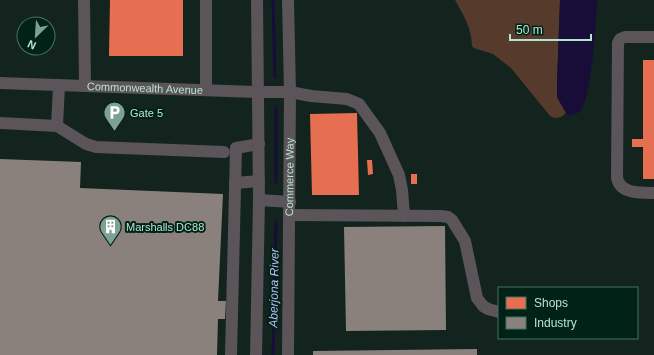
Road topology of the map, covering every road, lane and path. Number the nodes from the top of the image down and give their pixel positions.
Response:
1 (84, 0) edge
2 (206, 0) edge
3 (257, 0) edge
4 (288, 0) edge
5 (654, 37) edge
6 (0, 83) edge
7 (59, 84) junction
8 (85, 85) junction
9 (206, 90) junction
10 (258, 92) junction
11 (290, 92) junction
12 (0, 123) edge
13 (57, 126) junction
14 (258, 144) junction
15 (224, 152) dead end
16 (259, 181) junction
17 (235, 182) junction
18 (654, 193) edge
19 (259, 200) junction
20 (290, 202) junction
21 (290, 215) junction
22 (404, 216) junction
23 (498, 312) edge
24 (231, 355) edge
25 (256, 355) edge
26 (288, 355) edge

1 - 8 street
2 - 9 street
3 - 10 street
4 - 11 street, Commerce Way
5 - 18 street
6 - 7 street, Commonwealth Avenue
7 - 8 street, Commonwealth Avenue
7 - 13 street
8 - 9 street, Commonwealth Avenue
9 - 10 street, Commonwealth Avenue
10 - 11 street, Commonwealth Avenue
10 - 14 street
11 - 20 street, Commerce Way
11 - 22 street, Commonwealth Avenue
12 - 13 street
13 - 15 street
14 - 16 street
14 - 17 street
16 - 17 street
16 - 19 street
17 - 24 street
19 - 20 street
19 - 25 street
20 - 21 street, Commerce Way
21 - 22 street
21 - 26 street, Commerce Way
22 - 23 street

